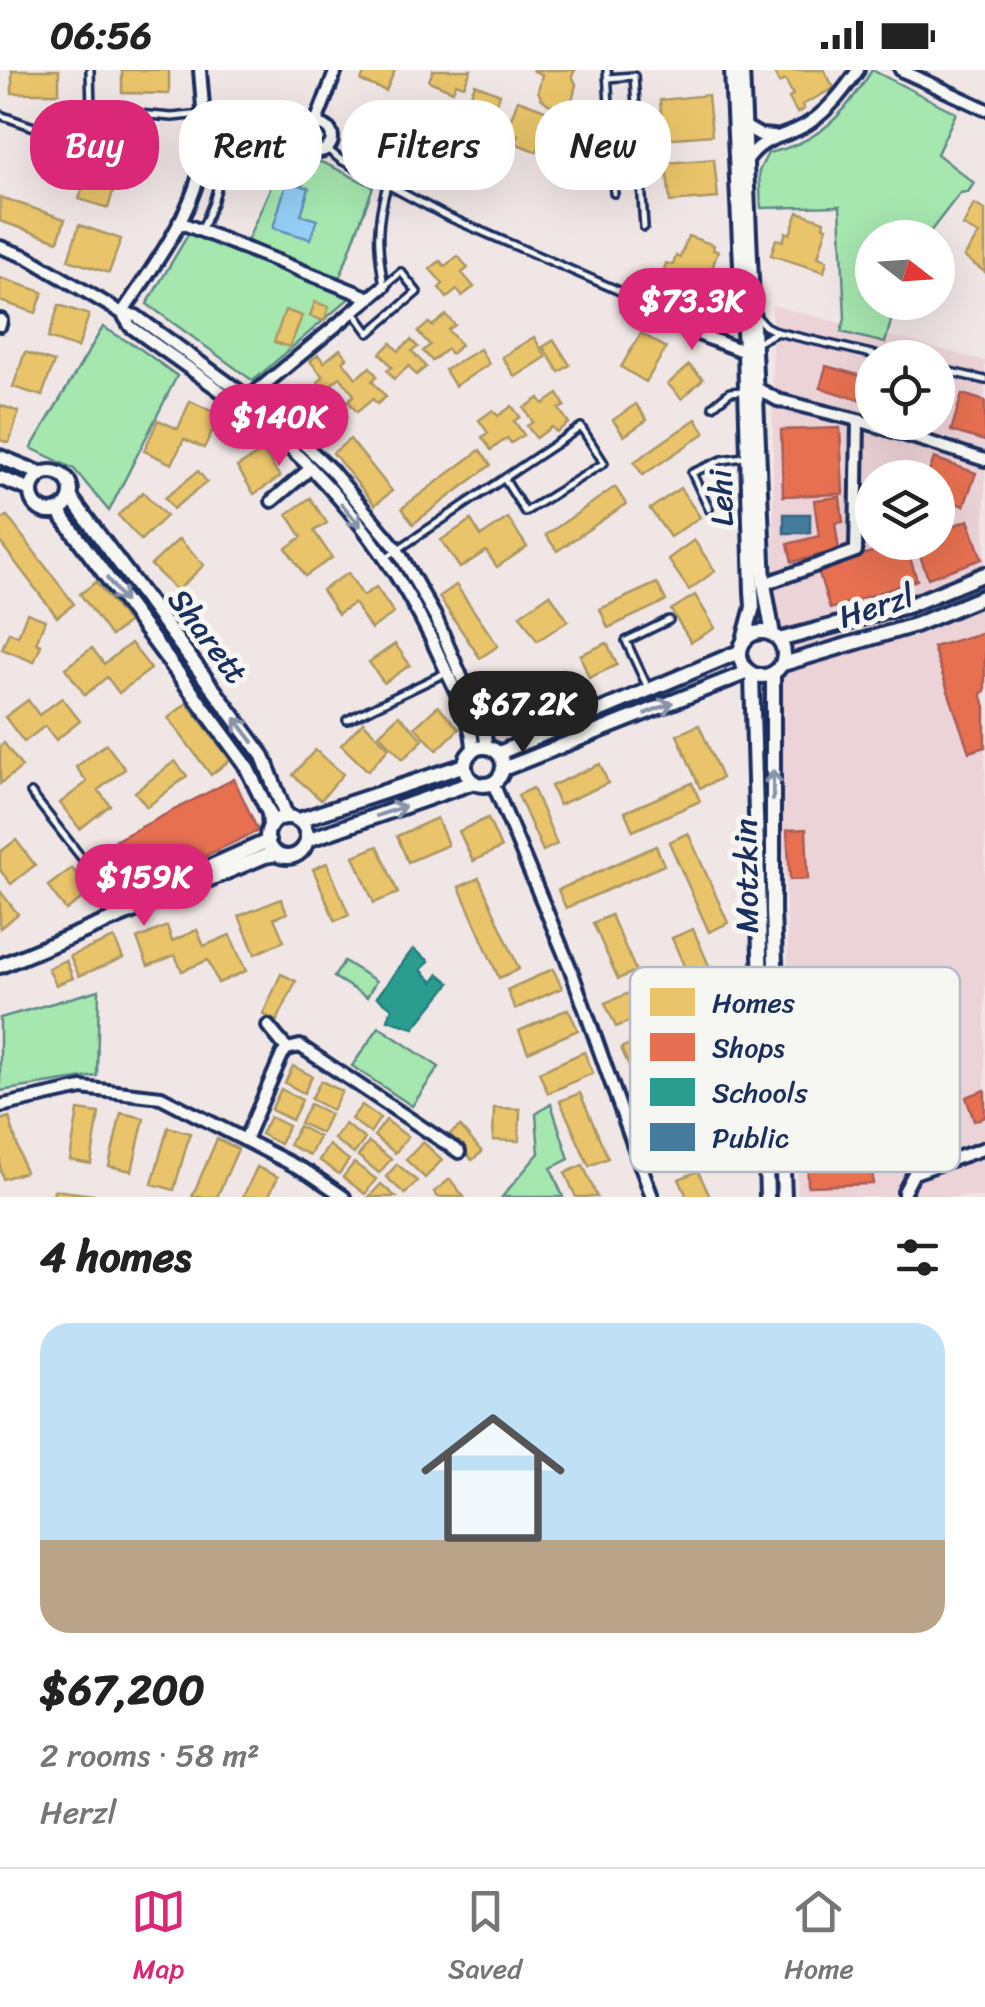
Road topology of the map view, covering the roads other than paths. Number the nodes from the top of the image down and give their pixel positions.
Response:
1 (90, 70) edge
2 (200, 70) edge
3 (336, 70) edge
4 (607, 70) edge
5 (732, 70) edge
6 (742, 70) edge
7 (858, 70) edge
8 (902, 70) edge
9 (607, 78) junction
10 (203, 100) edge
11 (608, 100) edge
12 (636, 100) edge
13 (322, 107) edge
14 (985, 109) edge
15 (0, 115) edge
16 (179, 116) edge
17 (30, 126) edge
18 (322, 126) edge
19 (746, 127) junction
20 (775, 136) junction
21 (327, 149) junction
22 (322, 151) edge
23 (747, 160) junction
24 (342, 161) edge
25 (194, 190) edge
26 (217, 190) edge
27 (386, 190) edge
28 (396, 190) edge
29 (614, 190) edge
30 (642, 190) edge
31 (614, 193) dead end
32 (179, 222) junction
33 (644, 227) dead end
34 (201, 231) junction
35 (0, 247) edge
36 (384, 286) junction
37 (370, 298) junction
38 (628, 307) joint
39 (122, 312) junction
40 (353, 312) junction
41 (753, 312) junction
42 (777, 332) junction
43 (750, 349) junction
44 (855, 350) edge
45 (955, 373) edge
46 (985, 380) edge
47 (751, 389) junction
48 (778, 400) junction
49 (244, 402) junction
50 (712, 406) dead end
51 (757, 417) junction
52 (855, 419) edge
53 (922, 440) edge
54 (0, 456) edge
55 (747, 458) junction
56 (985, 460) edge
57 (311, 468) junction
58 (42, 474) junction
59 (0, 478) edge
60 (505, 480) junction
61 (31, 490) junction
62 (71, 498) junction
63 (272, 501) dead end
64 (708, 509) dead end
65 (58, 512) junction
66 (396, 549) junction
67 (855, 551) edge
68 (385, 558) junction
69 (985, 574) edge
70 (764, 584) junction
71 (985, 596) edge
72 (669, 620) dead end
73 (776, 638) junction
74 (742, 646) junction
75 (778, 669) junction
76 (447, 672) junction
77 (750, 674) junction
78 (649, 690) junction
79 (347, 720) dead end
80 (472, 750) junction
81 (493, 750) junction
82 (465, 765) junction
83 (503, 769) junction
84 (474, 782) junction
85 (493, 783) junction
86 (31, 794) dead end
87 (293, 818) junction
88 (269, 834) junction
89 (307, 840) junction
90 (277, 854) junction
91 (120, 908) junction
92 (0, 957) edge
93 (0, 966) edge
94 (759, 967) edge
95 (774, 967) edge
96 (268, 1026) dead end
97 (287, 1049) junction
98 (0, 1106) edge
99 (630, 1135) edge
100 (244, 1140) junction
101 (985, 1148) edge
102 (459, 1152) dead end
103 (960, 1157) edge
104 (643, 1172) edge
105 (765, 1172) edge
106 (783, 1172) edge
107 (917, 1172) edge
108 (904, 1194) edge
109 (344, 1197) edge
110 (652, 1197) edge
111 (766, 1197) edge
112 (784, 1197) edge

1 - 16 lane
2 - 10 street
3 - 13 street
4 - 9 lane
5 - 43 street, Lehi
6 - 19 street, Lehi
7 - 20 street
8 - 14 street
9 - 11 lane
9 - 12 lane
15 - 17 lane
18 - 21 street
19 - 20 street
19 - 23 street, Lehi
20 - 23 street
21 - 22 street
21 - 24 lane
23 - 41 street, Lehi
25 - 32 street
26 - 34 lane
27 - 36 lane
28 - 38 lane
29 - 31 lane
30 - 33 lane
32 - 34 street
32 - 39 street
34 - 37 street
35 - 39 street
36 - 37 street
36 - 40 lane
37 - 40 street
38 - 43 street
39 - 49 street
40 - 49 street
41 - 42 lane
41 - 43 street, Lehi
42 - 43 lane
42 - 44 lane
43 - 47 street, Lehi
45 - 46 lane
47 - 48 street
47 - 50 lane
47 - 51 street, Lehi
47 - 55 street, Lehi
48 - 51 street
48 - 52 street
49 - 57 street
49 - 66 street
51 - 70 street, Lehi
53 - 56 street
54 - 58 street
55 - 64 lane
55 - 74 street, Lehi
57 - 63 street
57 -> 68 street
58 - 61 street
58 - 62 street
59 - 61 street
60 - 60 lane
60 - 66 lane
61 - 65 street
62 - 65 street
87 -> 62 street, Sharett
65 -> 88 street, Sharett
66 - 68 lane
66 - 81 street
67 - 70 street
68 - 76 street
69 - 73 street, Herzl
70 - 73 street, Lehi
71 - 75 street, Herzl
72 - 78 lane
73 - 74 street
73 - 75 street
74 - 77 street
74 - 78 street
75 - 77 street
95 -> 75 street, Motzkin
76 - 79 lane
76 - 80 street
83 -> 77 street
77 - 94 street, Motzkin
78 - 81 street
80 - 81 street
80 - 82 street
81 - 83 street
82 - 84 street
82 - 87 street
83 - 85 street
84 - 85 street
89 -> 84 street
85 - 99 street
86 - 91 lane
87 - 88 street
87 - 89 street
88 - 90 street
88 - 91 street
89 - 90 street
90 - 93 street
91 - 92 street
96 - 97 street
97 - 100 street
97 - 102 street
98 - 100 street
100 - 109 street
101 - 103 street
104 - 110 street
105 - 111 street, Motzkin
112 -> 106 street, Motzkin
107 - 108 street

